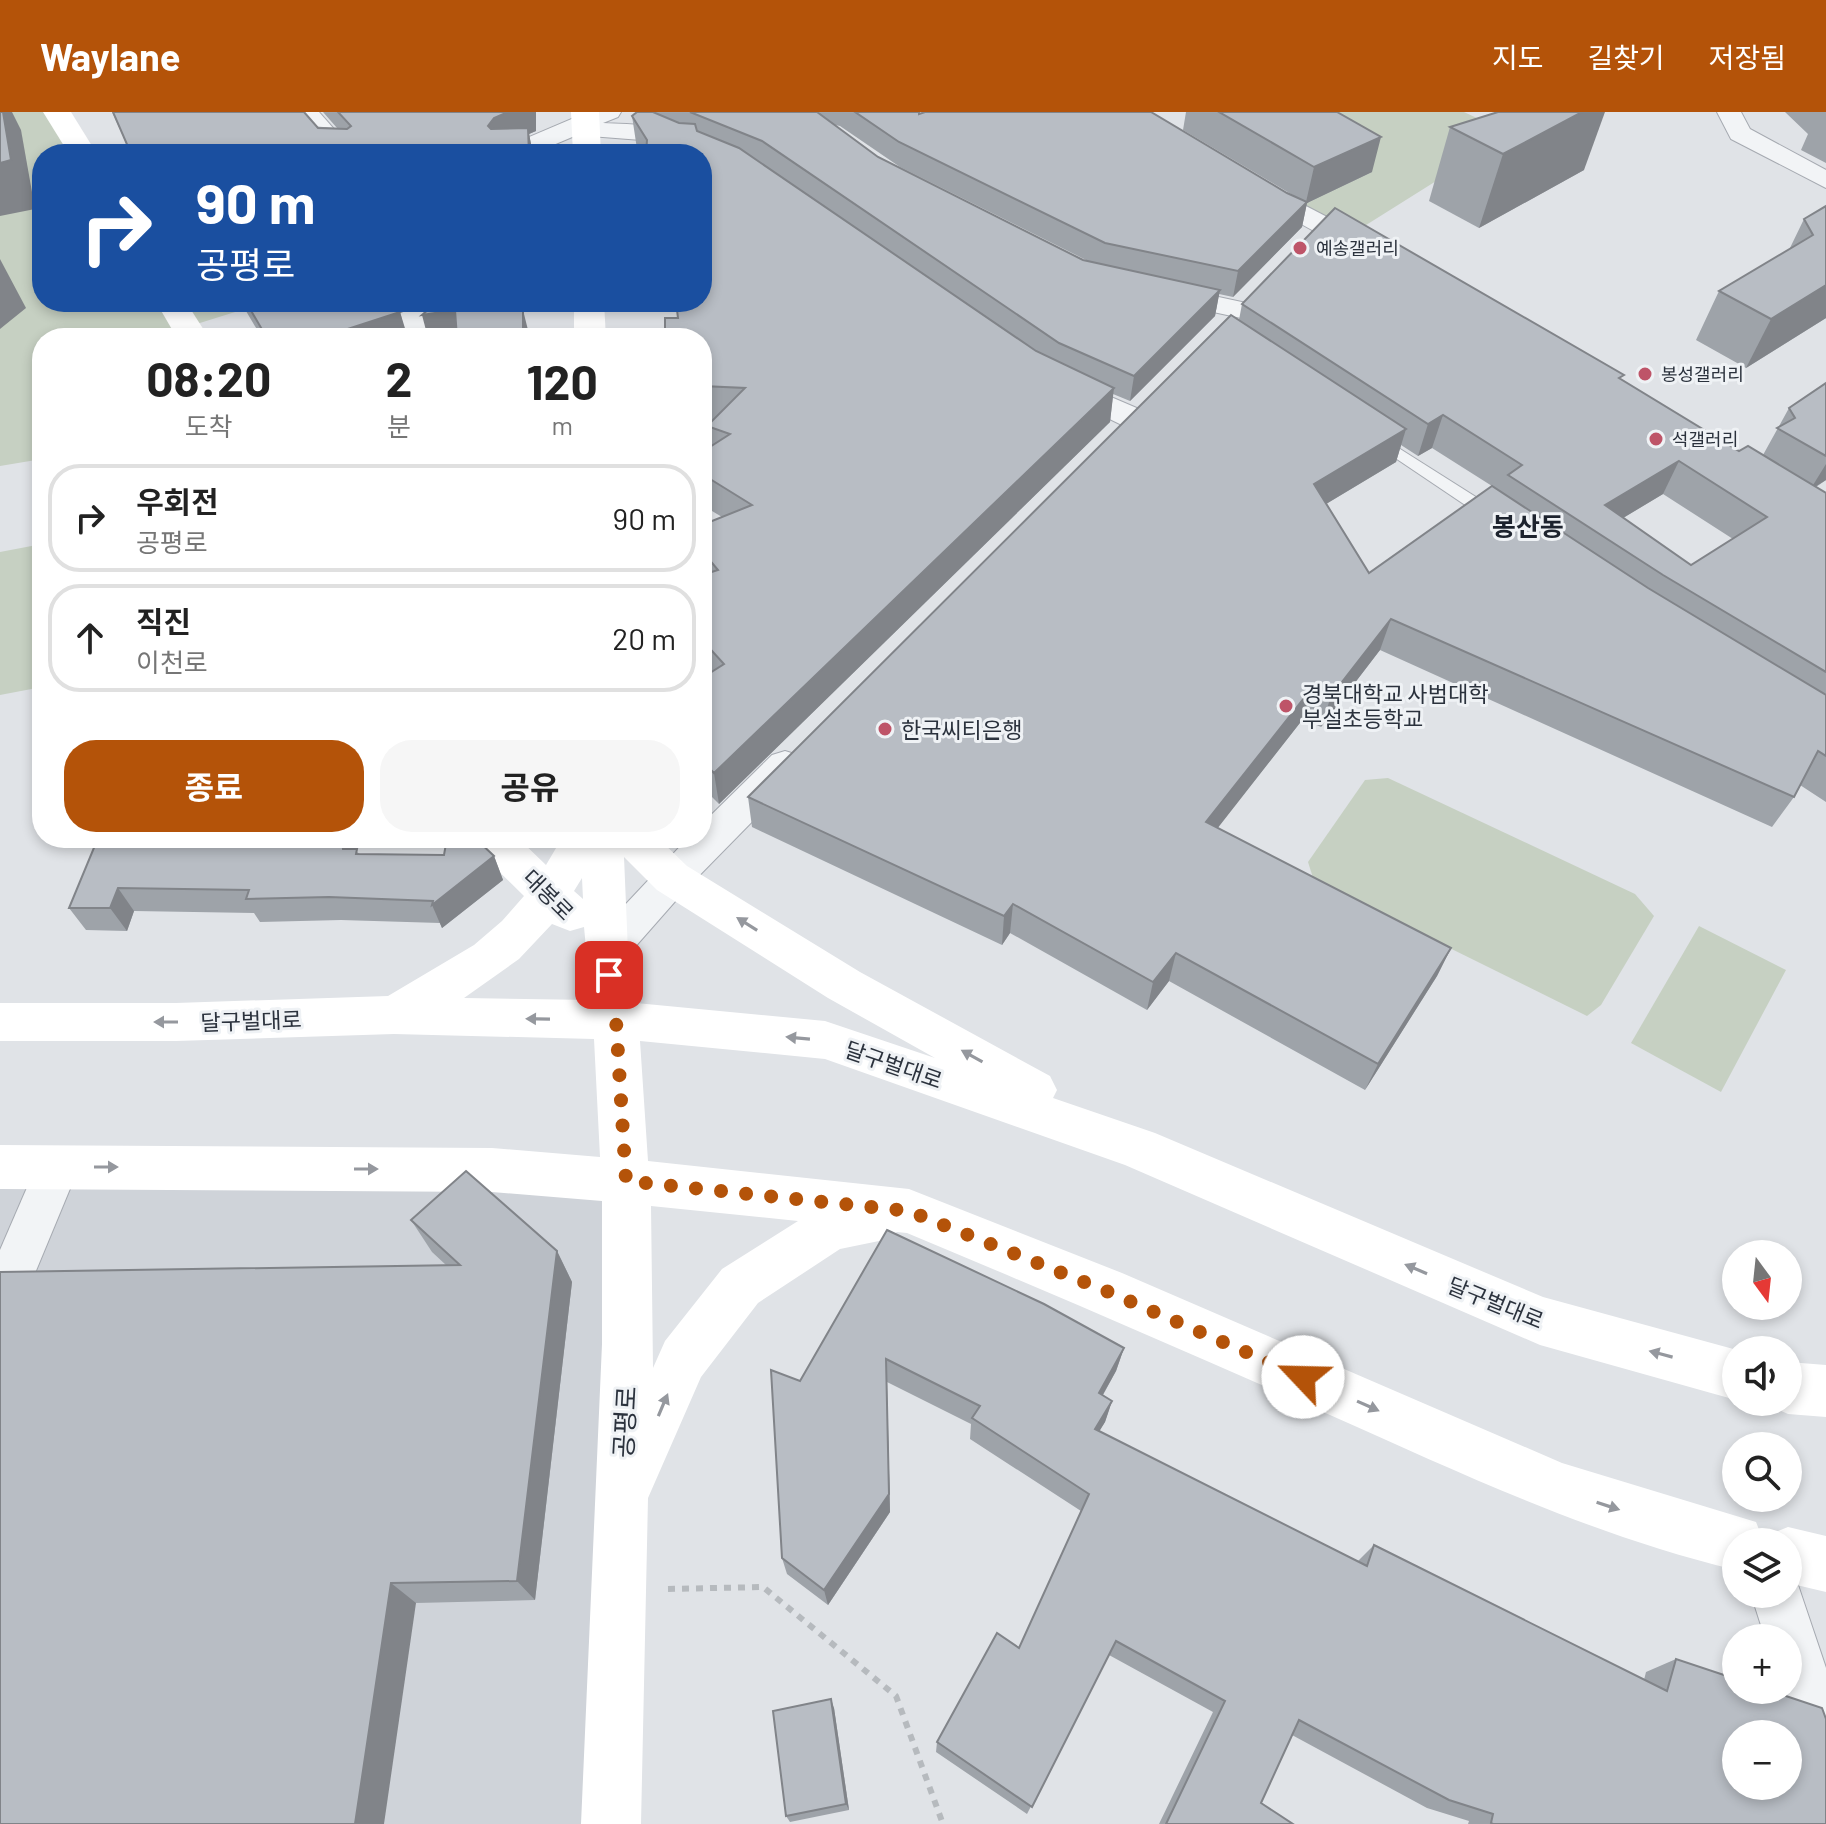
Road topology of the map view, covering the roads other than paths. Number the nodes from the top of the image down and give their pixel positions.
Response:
1 (57, 112) edge
2 (305, 112) edge
3 (1729, 112) edge
4 (591, 126) edge
5 (77, 144) edge
6 (334, 144) edge
7 (539, 144) edge
8 (682, 144) edge
9 (1237, 177) edge
10 (1826, 180) edge
11 (1387, 261) edge
12 (1136, 287) edge
13 (1240, 311) dead end
14 (1034, 369) edge
15 (1134, 419) edge
16 (1363, 429) edge
17 (1508, 526) edge
18 (806, 745) edge
19 (712, 838) edge
20 (502, 848) edge
21 (578, 848) edge
22 (602, 848) edge
23 (641, 848) edge
24 (702, 848) edge
25 (672, 878) junction
26 (551, 894) junction
27 (606, 952) junction
28 (394, 1015) junction
29 (616, 1020) junction
30 (0, 1022) edge
31 (1138, 1148) junction
32 (0, 1167) edge
33 (57, 1167) junction
34 (626, 1181) junction
35 (909, 1211) junction
36 (0, 1304) edge
37 (1722, 1371) edge
38 (1802, 1389) edge
39 (1826, 1391) edge
40 (621, 1502) junction
41 (1722, 1539) edge
42 (1802, 1558) edge
43 (1826, 1564) edge
44 (1781, 1608) edge
45 (1826, 1754) edge
46 (611, 1824) edge

1 - 5 main road
2 - 6 street
3 - 10 street
4 - 7 street
4 - 8 street
9 - 11 street
12 - 13 street
14 - 15 street
16 - 17 lane
18 - 19 street
20 - 26 main road, 대봉로
21 - 26 main road
22 - 27 main road, 공평로
23 - 25 main road
24 - 25 street
25 - 27 street
31 -> 25 main road
26 - 27 main road, 대봉로
26 - 28 main road
27 - 29 main road, 공평로
29 -> 28 main road, 달구벌대로
28 -> 30 main road, 달구벌대로
31 -> 29 main road, 달구벌대로
29 - 34 main road, 공평로
37 -> 31 main road, 달구벌대로
32 - 33 main road
33 -> 34 main road
33 - 36 street
34 - 35 main road
34 - 40 main road, 공평로
40 -> 35 main road
35 -> 41 main road
38 - 39 main road
40 - 46 main road, 공평로
42 - 43 main road
44 - 45 street

